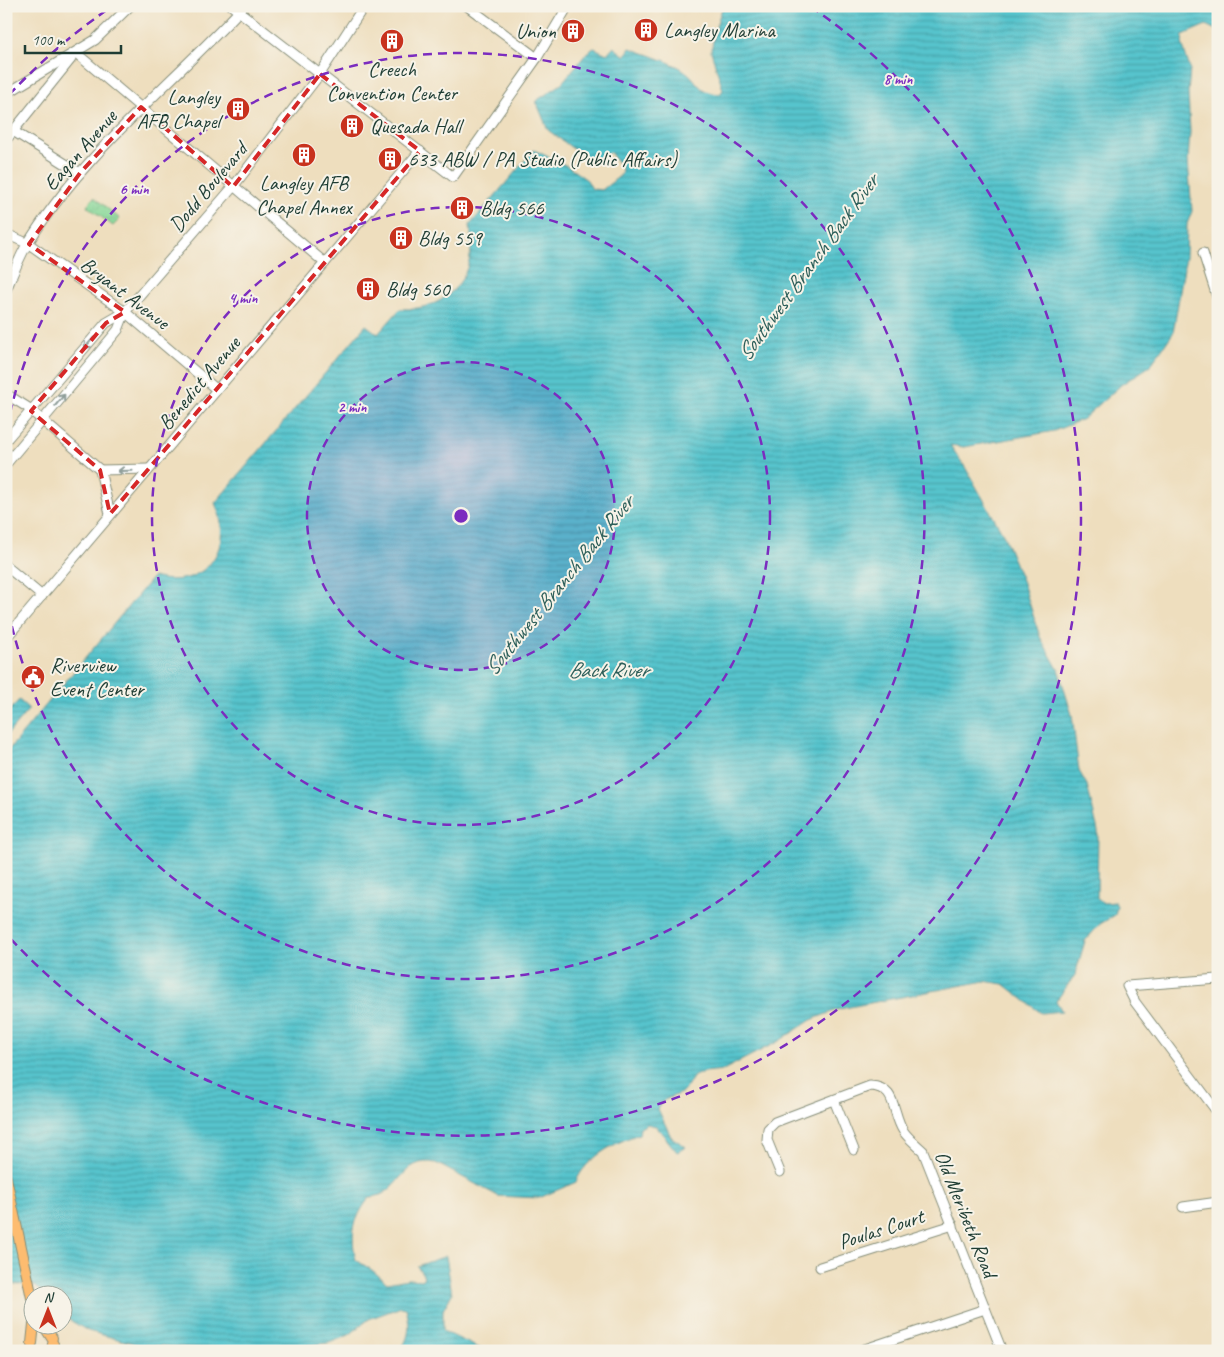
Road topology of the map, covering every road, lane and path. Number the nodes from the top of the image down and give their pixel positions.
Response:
1 (130, 6) edge
2 (364, 6) edge
3 (467, 6) edge
4 (568, 6) edge
5 (238, 8) edge
6 (76, 52) junction
7 (537, 58) junction
8 (320, 74) junction
9 (6, 94) edge
10 (141, 107) junction
11 (13, 132) junction
12 (6, 140) edge
13 (420, 151) junction
14 (80, 173) junction
15 (233, 187) junction
16 (6, 234) edge
17 (29, 244) junction
18 (1204, 253) dead end
19 (325, 263) junction
20 (6, 290) edge
21 (1218, 300) edge
22 (125, 312) junction
23 (216, 389) junction
24 (6, 394) edge
25 (31, 411) junction
26 (42, 421) junction
27 (6, 440) edge
28 (6, 464) edge
29 (100, 470) junction
30 (149, 470) junction
31 (110, 514) junction
32 (6, 566) edge
33 (42, 596) junction
34 (6, 638) edge
35 (1218, 979) edge
36 (834, 1100) junction
37 (1218, 1113) edge
38 (854, 1150) dead end
39 (780, 1172) dead end
40 (6, 1178) edge
41 (1218, 1202) edge
42 (1183, 1207) dead end
43 (953, 1225) junction
44 (820, 1267) dead end
45 (29, 1284) edge
46 (985, 1309) junction
47 (34, 1334) edge
48 (34, 1347) edge
49 (858, 1351) edge
50 (1002, 1351) edge

1 - 6 street
2 - 8 street, Dodd Boulevard
3 - 7 street
4 - 7 street
5 - 8 street
5 - 10 street, Eagan Avenue
6 - 9 street
6 - 10 street
6 - 11 street
7 - 13 street
8 - 13 street
8 - 15 street, Dodd Boulevard
10 - 14 street, Eagan Avenue
10 - 15 street
11 - 12 street
11 - 14 street
13 - 19 street, Benedict Avenue
14 - 17 street, Eagan Avenue
15 - 19 street
15 - 22 street, Dodd Boulevard
16 - 17 street, Bryant Avenue
17 - 20 street, Eagan Avenue
17 - 22 street, Bryant Avenue
18 - 21 street
19 - 23 street, Benedict Avenue
22 - 23 street, Bryant Avenue
22 -> 25 street, Dodd Boulevard
26 -> 22 street, Dodd Boulevard
23 - 30 street, Benedict Avenue
24 - 25 street
25 - 26 street
25 - 27 street, Dodd Boulevard
26 - 28 street, Dodd Boulevard
26 - 29 street
30 -> 29 street
29 - 31 street
30 - 31 street, Benedict Avenue
31 - 33 street, Benedict Avenue
32 - 33 street
33 - 34 street, Benedict Avenue
35 - 37 street
36 - 38 street
36 - 39 street, Old Meribeth Road
36 - 43 street, Old Meribeth Road
40 - 45 main road
41 - 42 street
43 - 44 street, Poulas Court
43 - 46 street, Old Meribeth Road
46 - 49 street
46 - 50 street, Old Meribeth Road
47 - 48 main road

